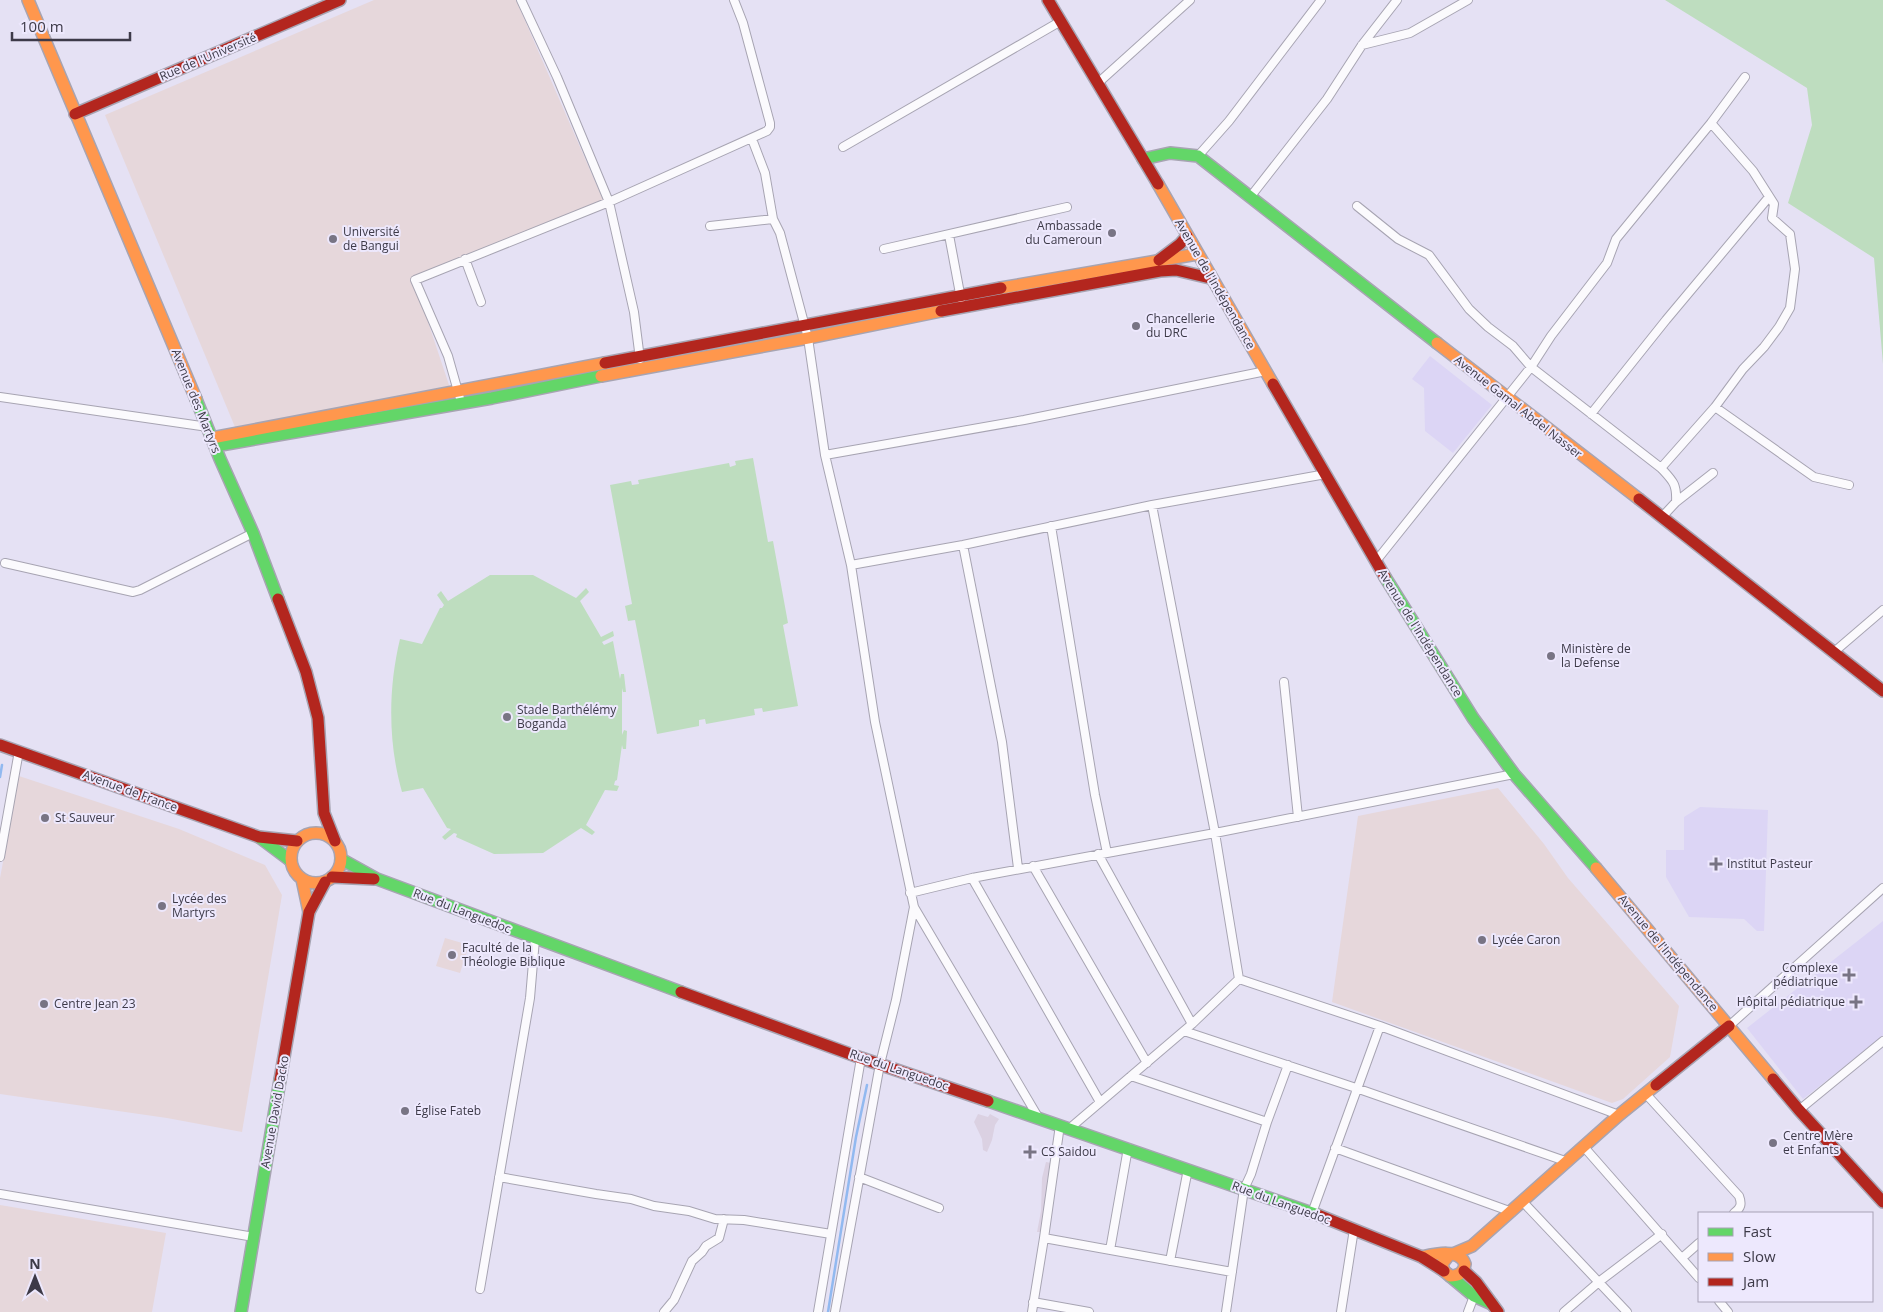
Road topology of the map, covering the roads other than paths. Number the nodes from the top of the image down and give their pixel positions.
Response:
1 (28, 0) edge
2 (340, 0) edge
3 (521, 0) edge
4 (734, 0) edge
5 (1048, 0) edge
6 (1190, 0) edge
7 (1321, 0) edge
8 (1397, 0) edge
9 (1468, 0) edge
10 (1061, 21) junction
11 (1362, 45) junction
12 (1745, 77) dead end
13 (1098, 83) junction
14 (75, 114) junction
15 (1711, 122) junction
16 (752, 139) junction
17 (843, 146) dead end
18 (1198, 156) junction
19 (1143, 159) junction
20 (1251, 196) junction
21 (1769, 197) junction
22 (609, 202) junction
23 (1357, 206) dead end
24 (1067, 207) dead end
25 (773, 219) junction
26 (710, 226) dead end
27 (949, 235) junction
28 (1187, 236) junction
29 (884, 250) dead end
30 (1196, 254) junction
31 (465, 259) junction
32 (1155, 262) junction
33 (1210, 278) junction
34 (962, 301) junction
35 (481, 302) dead end
36 (805, 325) junction
37 (808, 338) junction
38 (641, 362) junction
39 (1531, 368) junction
40 (1266, 371) junction
41 (0, 397) edge
42 (460, 397) junction
43 (1506, 398) junction
44 (1715, 407) junction
45 (1591, 414) junction
46 (208, 427) junction
47 (214, 442) junction
48 (825, 455) junction
49 (1661, 468) junction
50 (1713, 473) dead end
51 (1326, 474) junction
52 (1849, 485) dead end
53 (1676, 502) junction
54 (1152, 505) junction
55 (1662, 517) junction
56 (1051, 526) junction
57 (253, 533) junction
58 (963, 545) junction
59 (1376, 561) junction
60 (5, 563) dead end
61 (851, 564) junction
62 (1883, 610) edge
63 (1883, 618) edge
64 (1874, 619) junction
65 (1834, 652) junction
66 (1284, 682) dead end
67 (1883, 691) edge
68 (0, 745) edge
69 (19, 751) junction
70 (1514, 774) junction
71 (324, 813) junction
72 (1298, 817) junction
73 (1215, 833) junction
74 (311, 834) junction
75 (259, 837) junction
76 (297, 841) junction
77 (334, 841) junction
78 (1107, 852) junction
79 (1098, 854) junction
80 (0, 857) edge
81 (341, 859) junction
82 (291, 861) junction
83 (1033, 866) junction
84 (1018, 868) junction
85 (972, 878) junction
86 (302, 879) junction
87 (377, 879) junction
88 (328, 880) junction
89 (1883, 888) edge
90 (910, 893) junction
91 (914, 907) junction
92 (309, 912) junction
93 (535, 939) junction
94 (1238, 979) junction
95 (1192, 1024) junction
96 (1380, 1026) junction
97 (1729, 1026) junction
98 (1184, 1031) junction
99 (1883, 1041) edge
100 (861, 1058) junction
101 (1147, 1063) junction
102 (880, 1064) junction
103 (1288, 1065) junction
104 (1131, 1076) junction
105 (1356, 1088) junction
106 (1645, 1093) junction
107 (1100, 1102) junction
108 (1799, 1110) junction
109 (1620, 1115) junction
110 (1038, 1117) junction
111 (1267, 1122) junction
112 (1065, 1126) junction
113 (1584, 1147) junction
114 (1128, 1148) junction
115 (1335, 1148) junction
116 (1568, 1162) junction
117 (1188, 1169) junction
118 (499, 1177) junction
119 (859, 1177) junction
120 (1244, 1190) junction
121 (0, 1194) edge
122 (1523, 1202) junction
123 (1883, 1202) edge
124 (939, 1208) dead end
125 (1512, 1212) junction
126 (1735, 1212) edge
127 (1312, 1213) junction
128 (724, 1219) junction
129 (1354, 1229) junction
130 (831, 1234) junction
131 (1662, 1234) junction
132 (254, 1237) junction
133 (1044, 1238) junction
134 (1698, 1244) edge
135 (1472, 1246) junction
136 (1110, 1250) junction
137 (1451, 1254) junction
138 (1422, 1257) junction
139 (1682, 1258) junction
140 (1170, 1260) junction
141 (1464, 1268) junction
142 (1232, 1272) junction
143 (1447, 1274) junction
144 (1698, 1277) edge
145 (1600, 1281) junction
146 (480, 1289) dead end
147 (1474, 1296) junction
148 (1033, 1302) junction
149 (1720, 1302) edge
150 (1495, 1308) edge
151 (241, 1312) edge
152 (664, 1312) edge
153 (818, 1312) edge
154 (835, 1312) edge
155 (1032, 1312) edge
156 (1089, 1312) edge
157 (1226, 1312) edge
158 (1341, 1312) edge
159 (1468, 1312) edge
160 (1564, 1312) edge
161 (1628, 1312) edge
162 (1728, 1312) edge

1 - 14 main road, Avenue des Martyrs
2 - 14 main road, Rue de l'Université
3 - 22 street
4 - 16 street
5 - 10 main road, Avenue de l'Indépendance
6 - 13 street
7 - 18 street
8 - 11 street
9 - 11 street
10 - 13 main road, Avenue de l'Indépendance
10 - 17 street
11 - 20 street
12 - 15 street
13 - 19 main road, Avenue de l'Indépendance
14 - 46 main road, Avenue des Martyrs
15 - 21 street
15 - 39 street
16 - 22 street
16 - 25 street
18 - 19 main road, Avenue Gamal Abdel Nasser
18 - 20 main road, Avenue Gamal Abdel Nasser
19 - 28 main road, Avenue de l'Indépendance
20 - 43 main road, Avenue Gamal Abdel Nasser
21 - 44 street
21 - 45 street
22 - 31 street
22 - 38 street
23 - 39 street
24 - 27 street
25 - 26 street
25 - 36 street
27 - 29 street
27 - 34 street
28 - 30 main road, Avenue de l'Indépendance
28 - 32 main road
30 - 32 main road
30 - 33 main road, Avenue de l'Indépendance
31 - 35 street
31 - 42 street
32 - 34 main road
33 - 34 main road
33 - 40 main road, Avenue de l'Indépendance
34 - 36 main road
34 - 37 main road
36 - 37 street
36 - 38 main road
37 - 38 main road
37 - 48 street
38 - 42 main road
39 - 43 street
39 - 45 street
40 - 48 street
40 - 51 main road, Avenue de l'Indépendance
41 - 46 street
42 - 47 main road
43 - 55 main road, Avenue Gamal Abdel Nasser
43 - 59 street
44 - 49 street
44 - 52 street
45 - 49 street
46 - 47 main road, Avenue des Martyrs
47 - 57 main road, Avenue des Martyrs
48 - 61 street
49 - 53 street
50 - 53 street
51 - 54 street
51 - 59 main road, Avenue de l'Indépendance
53 - 55 street
54 - 56 street
54 - 73 street
55 - 65 main road, Avenue Gamal Abdel Nasser
56 - 58 street
56 - 78 street
57 - 60 street
57 - 71 main road, Avenue des Martyrs
58 - 61 street
58 - 84 street
59 - 70 main road, Avenue de l'Indépendance
61 - 90 street
62 - 64 street
63 - 64 street
64 - 65 street
65 - 67 main road, Avenue Gamal Abdel Nasser
66 - 72 street
68 - 69 main road, Avenue de France
69 - 75 main road, Avenue de France
69 - 80 street
70 - 72 street
70 - 97 main road, Avenue de l'Indépendance
71 - 74 main road
71 - 77 main road, Avenue des Martyrs
72 - 73 street
73 - 78 street
73 - 94 street
74 - 76 main road
74 - 77 main road
75 - 76 main road, Avenue de France
75 - 82 main road, Avenue de France
76 - 82 main road
77 - 81 main road
78 - 79 street
79 - 83 street
79 - 95 street
81 - 87 main road, Rue du Languedoc
81 - 88 main road
82 - 86 main road
83 - 84 street
83 - 101 street
84 - 85 street
85 - 90 street
85 - 107 street
86 - 88 main road
86 - 92 main road, Avenue David Dacko
87 - 88 main road, Rue du Languedoc
87 - 93 main road, Rue du Languedoc
88 - 92 main road, Avenue David Dacko
89 - 97 street
90 - 91 street
91 - 102 street
91 - 110 street
92 - 132 main road, Avenue David Dacko
93 - 100 main road, Rue du Languedoc
93 - 118 street
94 - 95 street
94 - 96 street
95 - 98 street
96 - 105 street
96 - 109 street
97 - 106 main road
97 - 108 main road, Avenue de l'Indépendance
98 - 101 street
98 - 103 street
99 - 108 street
100 - 102 main road, Rue du Languedoc
100 - 130 street
101 - 104 street
102 - 110 main road, Rue du Languedoc
102 - 119 street
103 - 105 street
103 - 111 street
104 - 107 street
104 - 111 street
105 - 115 street
105 - 116 street
106 - 109 main road
106 - 126 street
107 - 112 street
108 - 123 main road, Avenue de l'Indépendance
109 - 113 main road
110 - 112 main road, Rue du Languedoc
111 - 120 street
112 - 114 main road, Rue du Languedoc
112 - 133 street
113 - 116 main road
113 - 131 street
114 - 117 main road, Rue du Languedoc
114 - 136 street
115 - 125 street
115 - 127 street
116 - 122 main road
117 - 120 main road, Rue du Languedoc
117 - 140 street
118 - 128 street
118 - 146 street
119 - 124 street
119 - 154 street
120 - 127 main road, Rue du Languedoc
120 - 142 street
121 - 132 street
122 - 125 main road
122 - 145 street
125 - 135 main road
127 - 129 main road, Rue du Languedoc
128 - 130 street
128 - 152 street
129 - 138 main road, Rue du Languedoc
129 - 158 street
130 - 153 street
131 - 139 street
131 - 145 street
132 - 151 main road, Avenue David Dacko
133 - 136 street
133 - 148 street
134 - 139 street
135 - 137 main road
135 - 141 main road
136 - 140 street
137 - 138 main road
137 - 141 main road
137 - 143 main road
138 - 143 main road, Rue du Languedoc
139 - 144 street
140 - 142 street
141 - 143 main road
141 - 150 main road
142 - 157 street
143 - 147 main road, Rue du Languedoc
145 - 160 street
145 - 161 street
147 - 150 main road, Rue du Languedoc
147 - 159 street
148 - 155 street
148 - 156 street
149 - 162 street

